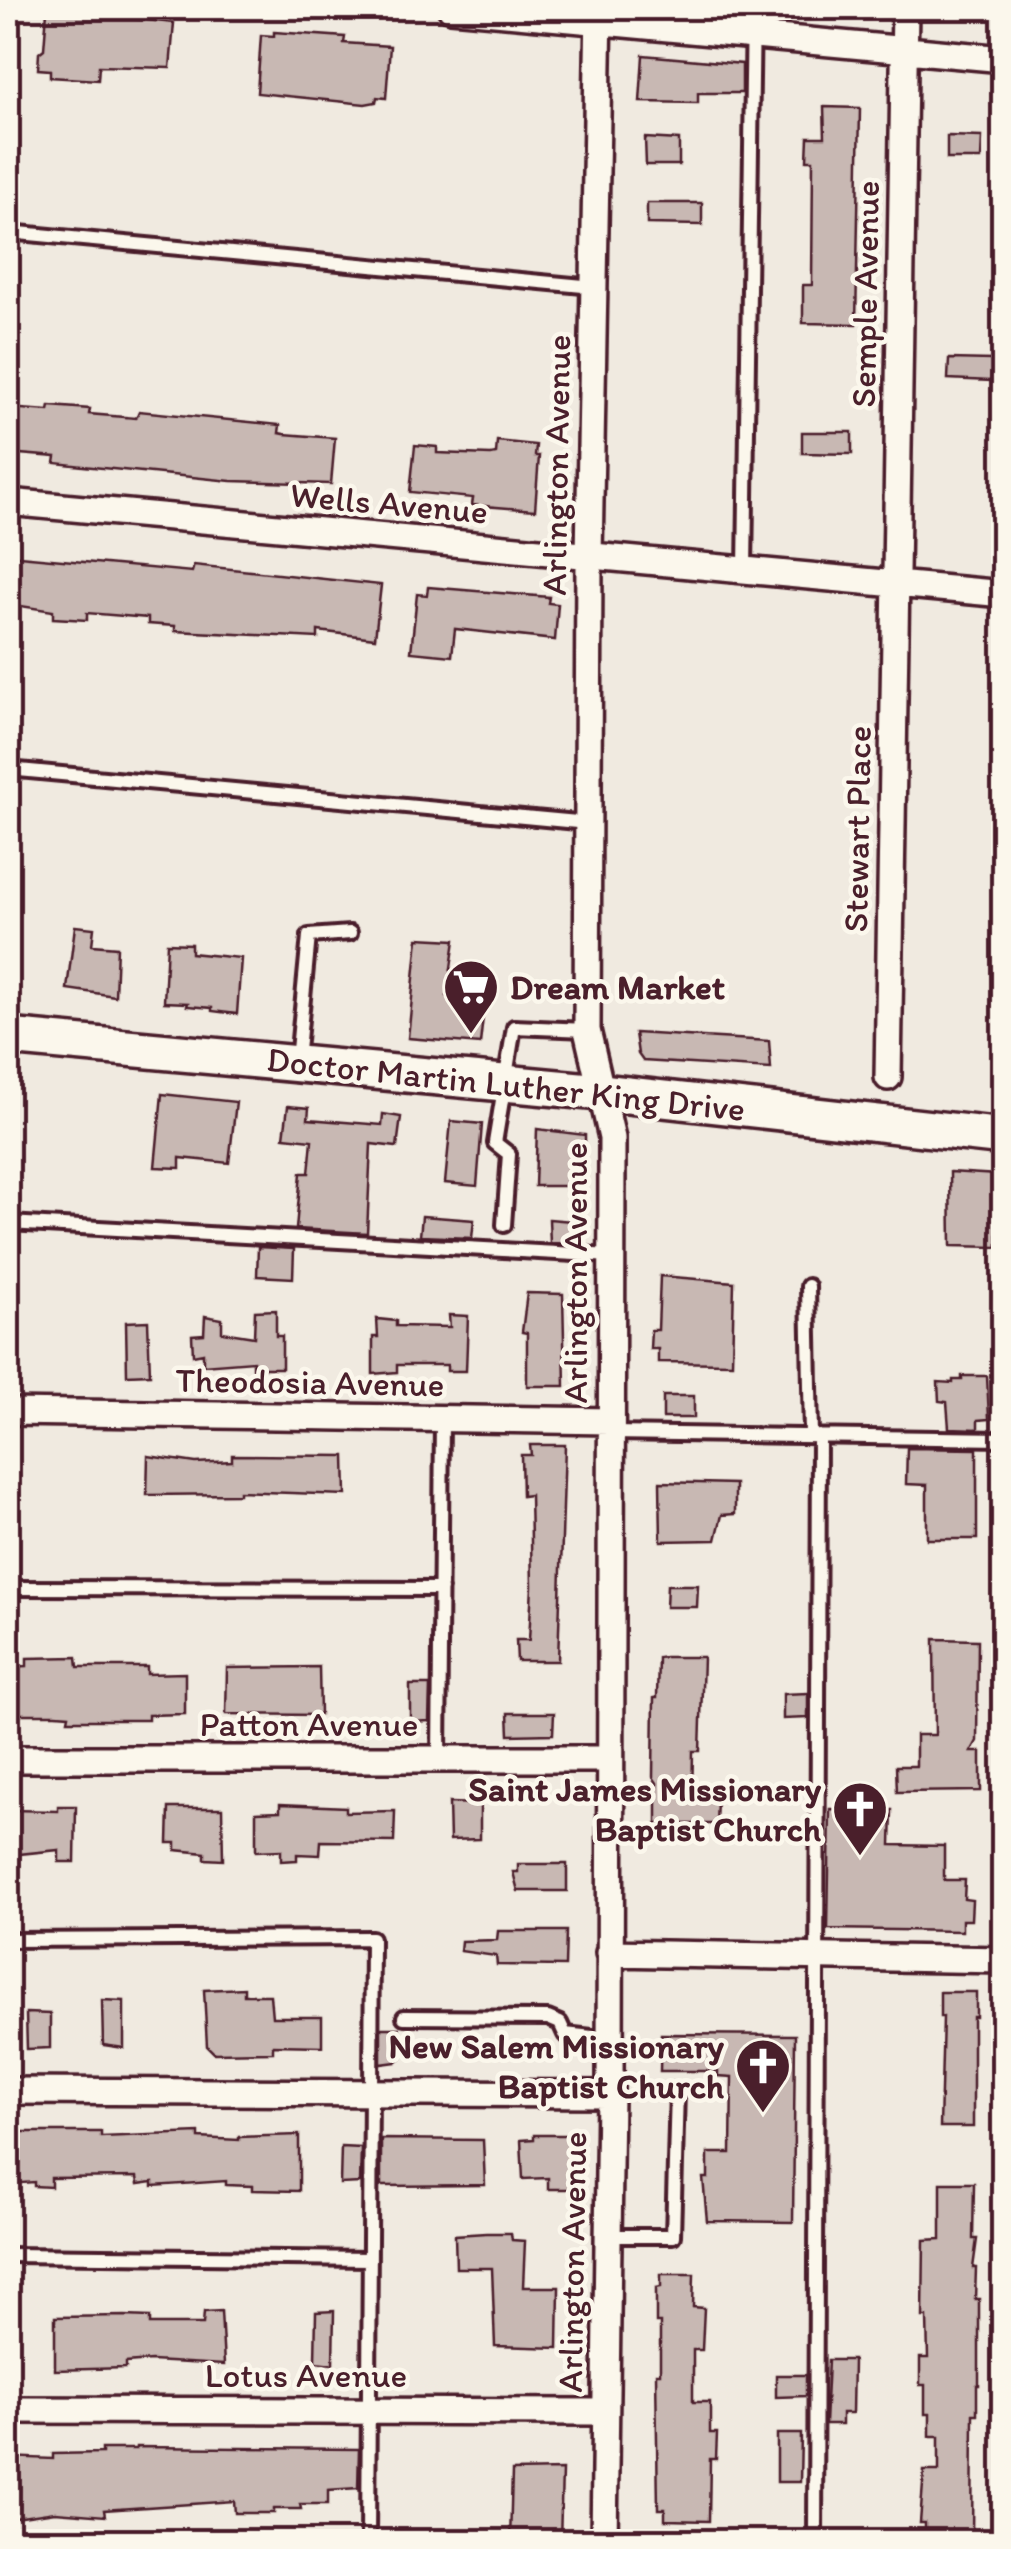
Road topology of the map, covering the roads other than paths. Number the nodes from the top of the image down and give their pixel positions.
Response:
1 (450, 8) edge
2 (753, 8) edge
3 (905, 8) edge
4 (599, 14) edge
5 (753, 35) junction
6 (905, 48) junction
7 (1004, 60) edge
8 (8, 232) edge
9 (594, 287) junction
10 (8, 502) edge
11 (589, 556) junction
12 (746, 569) junction
13 (895, 582) junction
14 (1004, 594) edge
15 (8, 769) edge
16 (588, 823) junction
17 (350, 934) dead end
18 (587, 1030) junction
19 (8, 1037) edge
20 (296, 1064) junction
21 (888, 1077) dead end
22 (505, 1083) junction
23 (601, 1092) junction
24 (1004, 1137) edge
25 (8, 1223) edge
26 (504, 1225) dead end
27 (612, 1256) junction
28 (808, 1286) dead end
29 (8, 1412) edge
30 (442, 1419) junction
31 (612, 1427) junction
32 (815, 1436) junction
33 (1004, 1439) edge
34 (8, 1588) edge
35 (441, 1589) junction
36 (8, 1759) edge
37 (439, 1759) junction
38 (610, 1759) junction
39 (8, 1940) edge
40 (609, 1954) junction
41 (819, 1957) junction
42 (1004, 1960) edge
43 (404, 2017) dead end
44 (610, 2039) junction
45 (678, 2090) dead end
46 (8, 2092) edge
47 (371, 2094) junction
48 (610, 2094) junction
49 (607, 2236) junction
50 (8, 2255) edge
51 (370, 2258) junction
52 (8, 2410) edge
53 (369, 2410) junction
54 (604, 2412) junction
55 (368, 2542) edge
56 (604, 2542) edge
57 (815, 2542) edge

1 - 4 street
2 - 5 lane
3 - 6 street, Semple Avenue
4 - 5 street
4 - 9 street, Arlington Avenue
5 - 6 street
5 - 12 lane
6 - 7 street
6 - 13 street, Semple Avenue
8 - 9 lane
9 - 11 street, Arlington Avenue
10 - 11 street, Wells Avenue
11 - 12 street, Wells Avenue
11 - 16 street, Arlington Avenue
12 - 13 street, Wells Avenue
13 - 14 street, Wells Avenue
13 - 21 street, Stewart Place
15 - 16 lane
16 - 18 street, Arlington Avenue
17 - 20 lane
18 - 22 lane
18 - 23 street, Arlington Avenue
19 - 20 main road, Doctor Martin Luther King Drive
20 - 22 main road, Doctor Martin Luther King Drive
22 - 23 main road, Doctor Martin Luther King Drive
22 - 26 lane
23 - 24 main road, Doctor Martin Luther King Drive
23 - 27 street, Arlington Avenue
25 - 27 lane
27 - 31 street, Arlington Avenue
28 - 32 lane
29 - 30 street, Theodosia Avenue
30 - 31 street, Theodosia Avenue
30 - 35 lane
31 - 32 lane
31 - 38 street, Arlington Avenue
32 - 33 lane
32 - 41 lane
34 - 35 lane
35 - 37 lane
36 - 37 street, Patton Avenue
37 - 38 street, Patton Avenue
38 - 40 street, Arlington Avenue
39 - 47 lane
40 - 41 street
40 - 44 street, Arlington Avenue
41 - 42 street
41 - 57 lane
43 - 44 lane
44 - 48 street, Arlington Avenue
45 - 49 lane
46 - 47 street
47 - 48 street
47 - 51 lane
48 - 49 street, Arlington Avenue
49 - 54 street, Arlington Avenue
50 - 51 lane
51 - 53 lane
52 - 53 street, Lotus Avenue
53 - 54 street, Lotus Avenue
53 - 55 lane
54 - 56 street, Arlington Avenue

